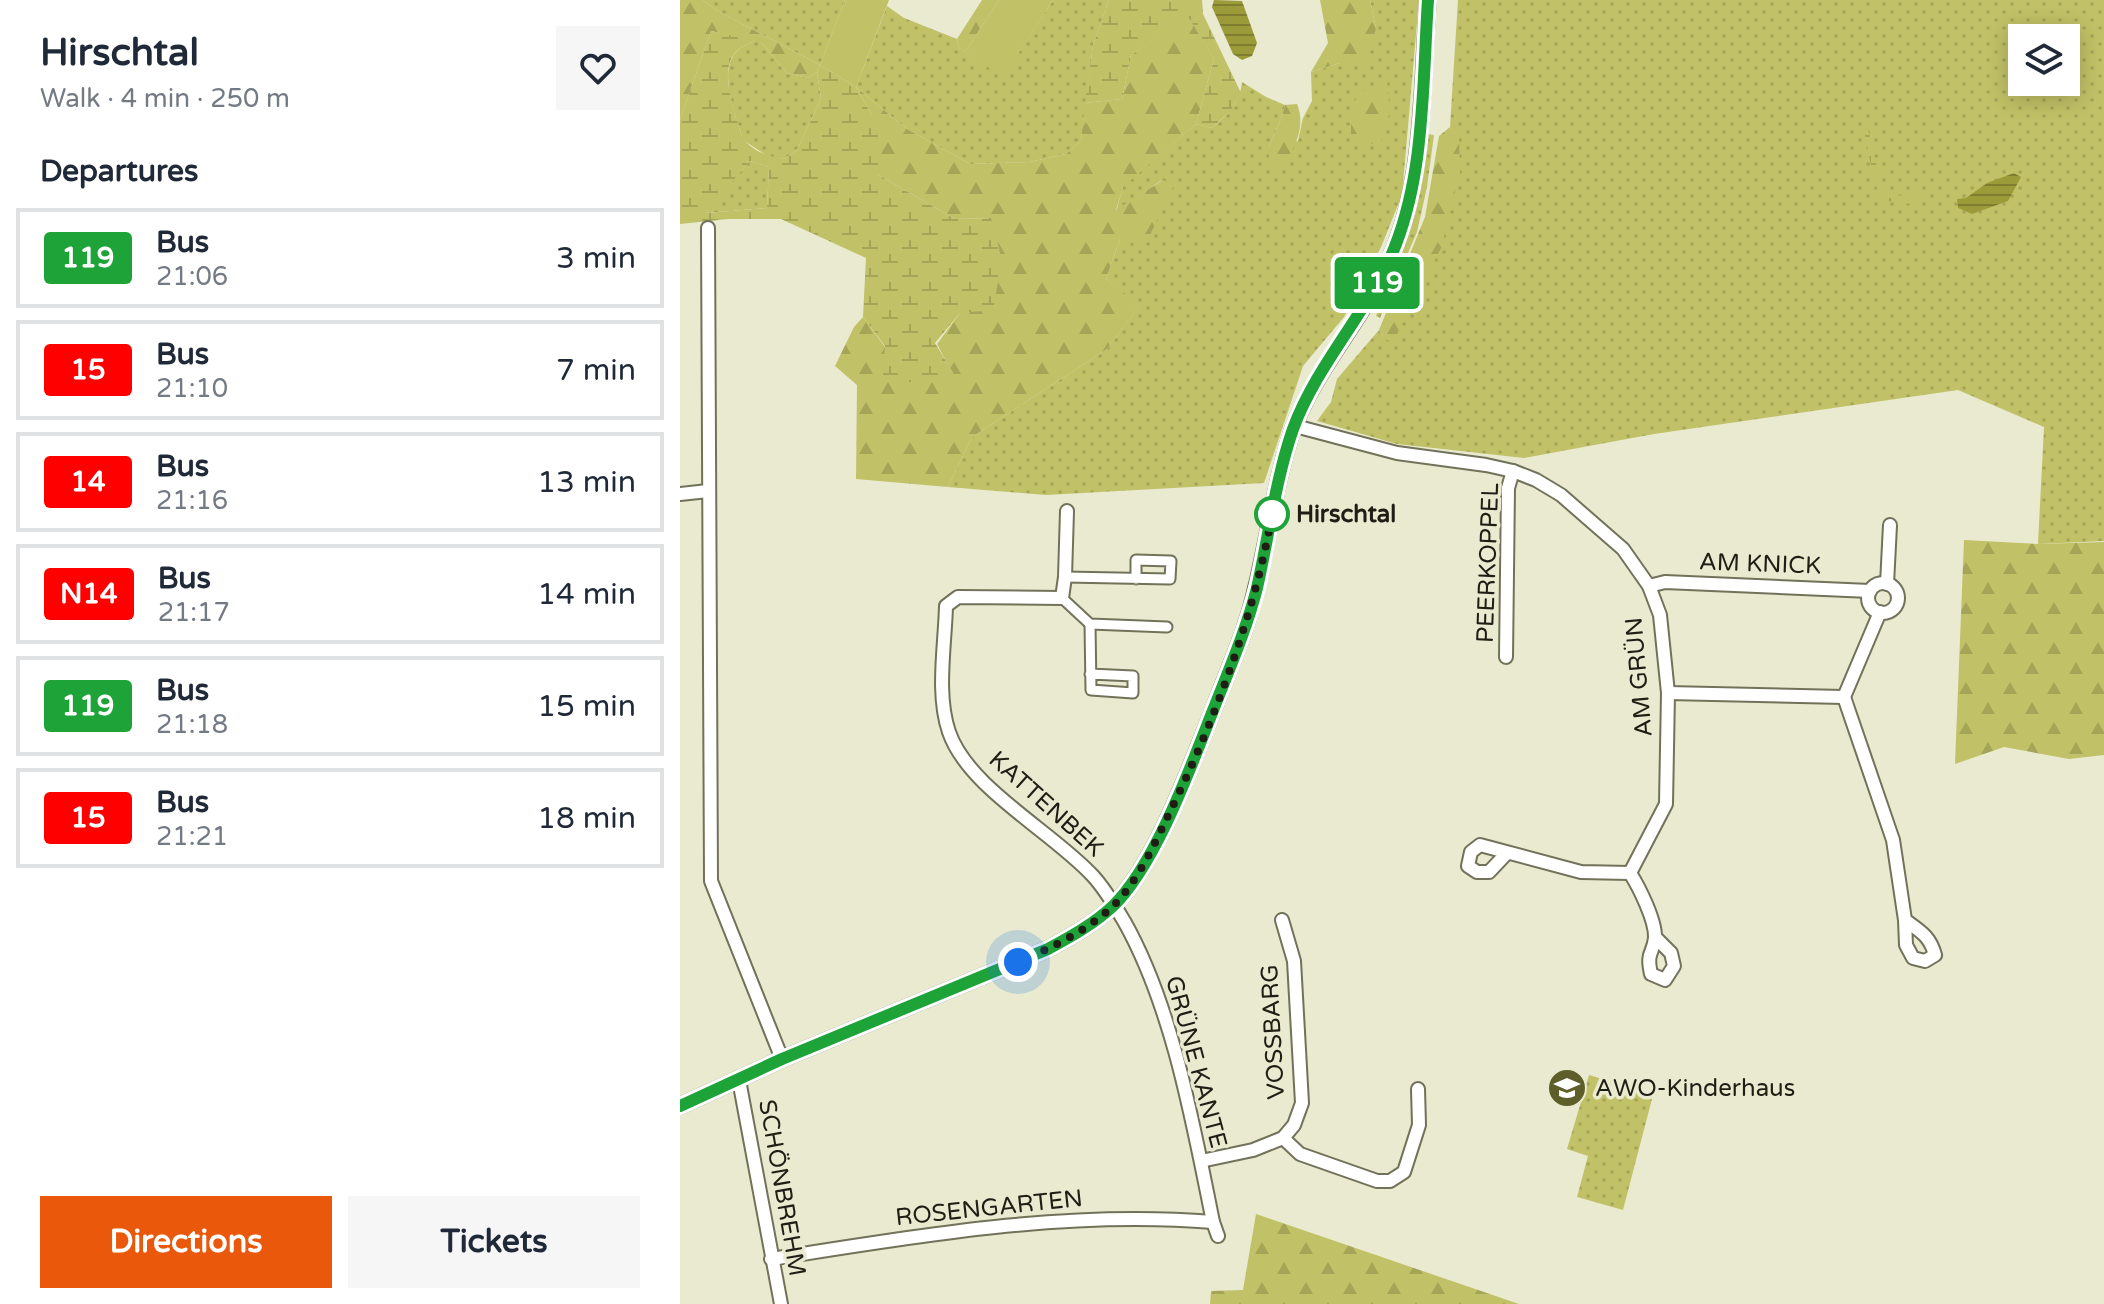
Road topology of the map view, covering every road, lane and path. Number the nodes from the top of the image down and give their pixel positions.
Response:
1 (1428, 0) edge
2 (708, 228) dead end
3 (1295, 426) junction
4 (1513, 471) junction
5 (708, 491) junction
6 (680, 494) edge
7 (1067, 511) dead end
8 (1890, 525) dead end
9 (1065, 577) junction
10 (1136, 579) dead end
11 (1887, 584) junction
12 (1649, 586) junction
13 (1870, 591) junction
14 (1062, 598) junction
15 (1880, 612) junction
16 (1090, 624) junction
17 (1167, 627) dead end
18 (1506, 657) dead end
19 (1090, 674) junction
20 (1668, 693) junction
21 (1844, 697) junction
22 (1507, 853) dead end
23 (1630, 873) junction
24 (1114, 906) junction
25 (1282, 920) dead end
26 (1905, 920) dead end
27 (1655, 937) dead end
28 (782, 1059) junction
29 (739, 1080) junction
30 (1418, 1089) dead end
31 (680, 1106) edge
32 (1283, 1138) junction
33 (1201, 1161) junction
34 (1213, 1222) junction
35 (1218, 1236) dead end
36 (771, 1259) junction
37 (781, 1304) edge

1 - 3 street
2 - 5 street
3 - 4 street, AM GRÜN
3 - 24 street
4 - 12 street, AM GRÜN
4 - 18 street, PEERKOPPEL
5 - 6 street
5 - 28 street
7 - 9 street
8 - 11 street
9 - 10 street
9 - 14 street
11 - 13 street, AM KNICK
11 - 15 street
12 - 13 street, AM KNICK
12 - 20 street, AM GRÜN
13 - 15 street
14 - 16 street
14 - 24 street, KATTENBEK
15 - 21 street
16 - 17 street
16 - 19 street
19 - 19 street
20 - 21 street
20 - 23 street, AM GRÜN
21 - 26 street
22 - 23 street
23 - 27 street
24 - 28 street
24 - 33 street, GRÜNE KANTE
25 - 32 street, VOSSBARG
28 - 29 street
29 - 31 street
29 - 36 street, SCHÖNBREHM
30 - 32 street
32 - 33 street
33 - 34 street, GRÜNE KANTE
34 - 35 street, GRÜNE KANTE
34 - 36 street, ROSENGARTEN
36 - 37 street, SCHÖNBREHM

